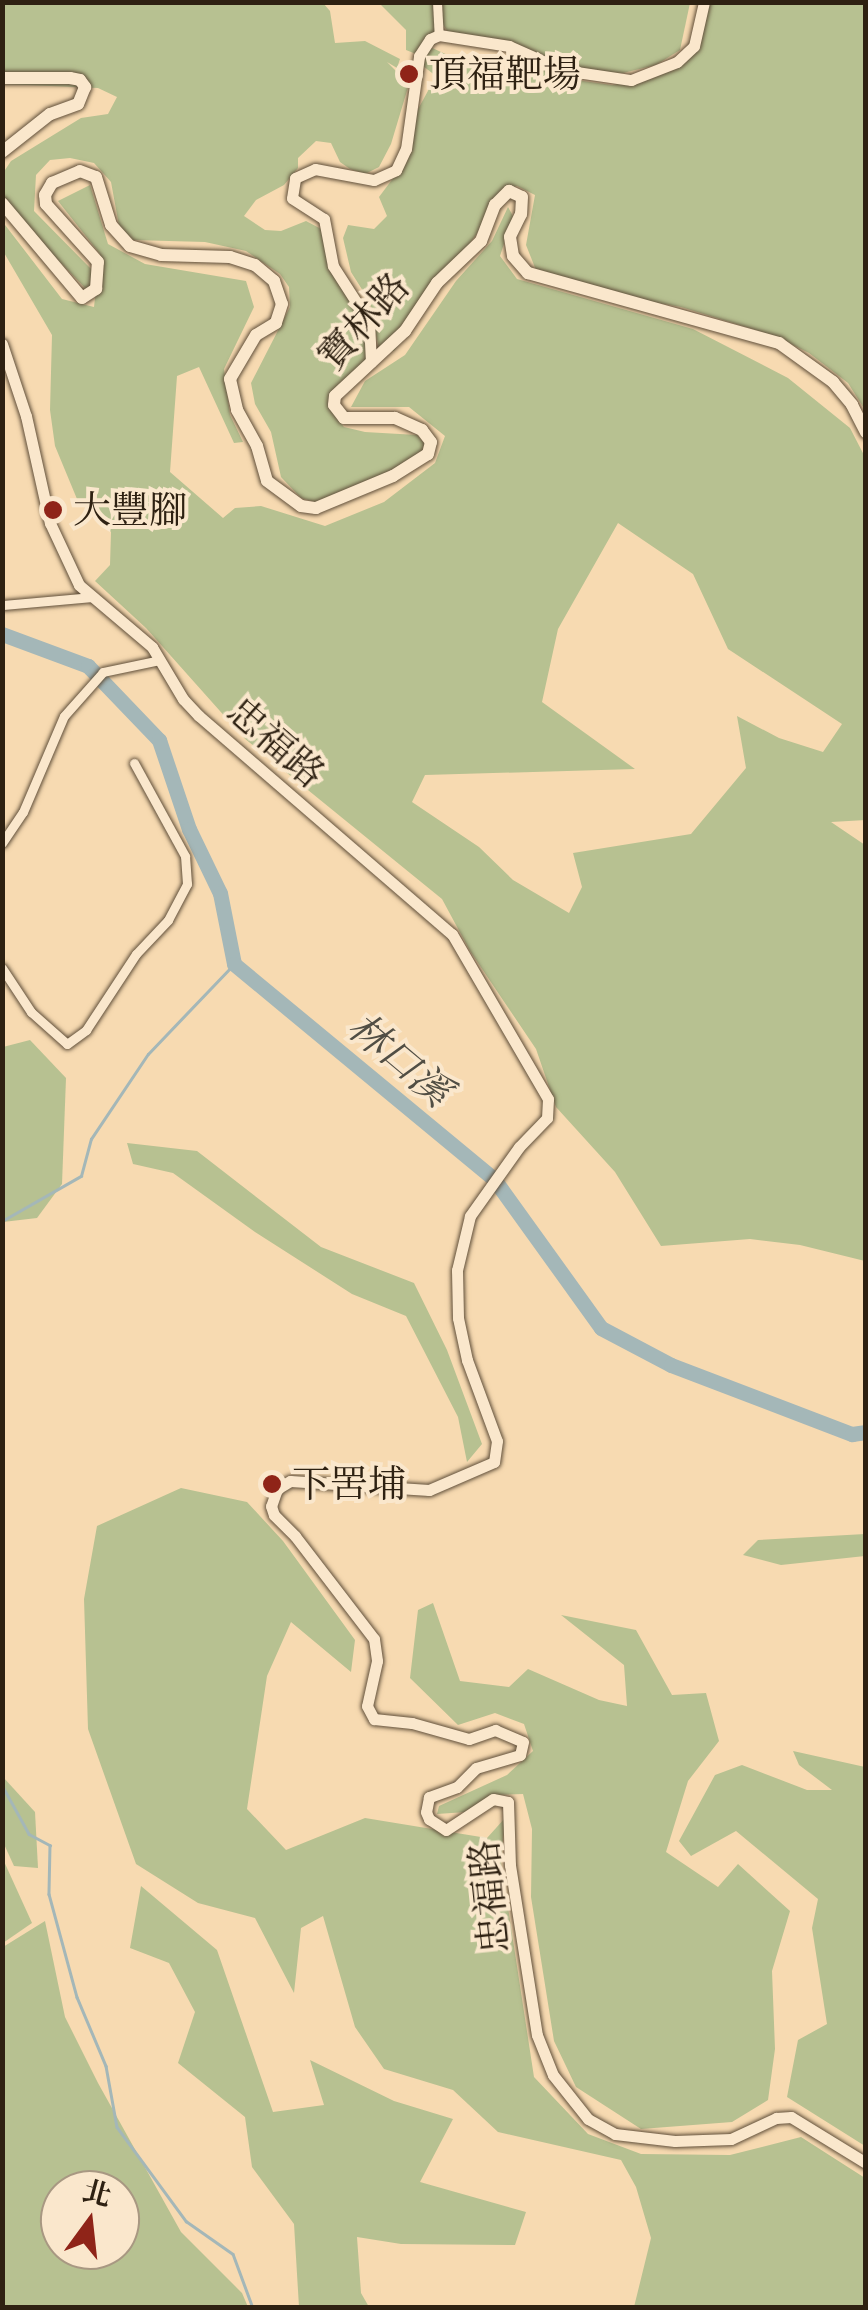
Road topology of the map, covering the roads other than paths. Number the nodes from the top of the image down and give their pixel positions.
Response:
1 (436, 2) edge
2 (704, 2) edge
3 (440, 34) junction
4 (2, 78) edge
5 (2, 152) edge
6 (2, 203) edge
7 (2, 344) edge
8 (371, 362) junction
9 (866, 433) edge
10 (91, 597) junction
11 (2, 605) edge
12 (160, 660) junction
13 (134, 763) dead end
14 (2, 842) edge
15 (2, 968) edge
16 (866, 2164) edge

1 - 3 street
2 - 3 street
3 - 8 street
4 - 5 main road
6 - 8 main road, 寶林路
7 - 10 street, 忠福路
8 - 9 main road, 寶林路
10 - 11 street
10 - 12 street, 忠福路
12 - 14 street
12 - 16 street, 忠福路
13 - 15 street

